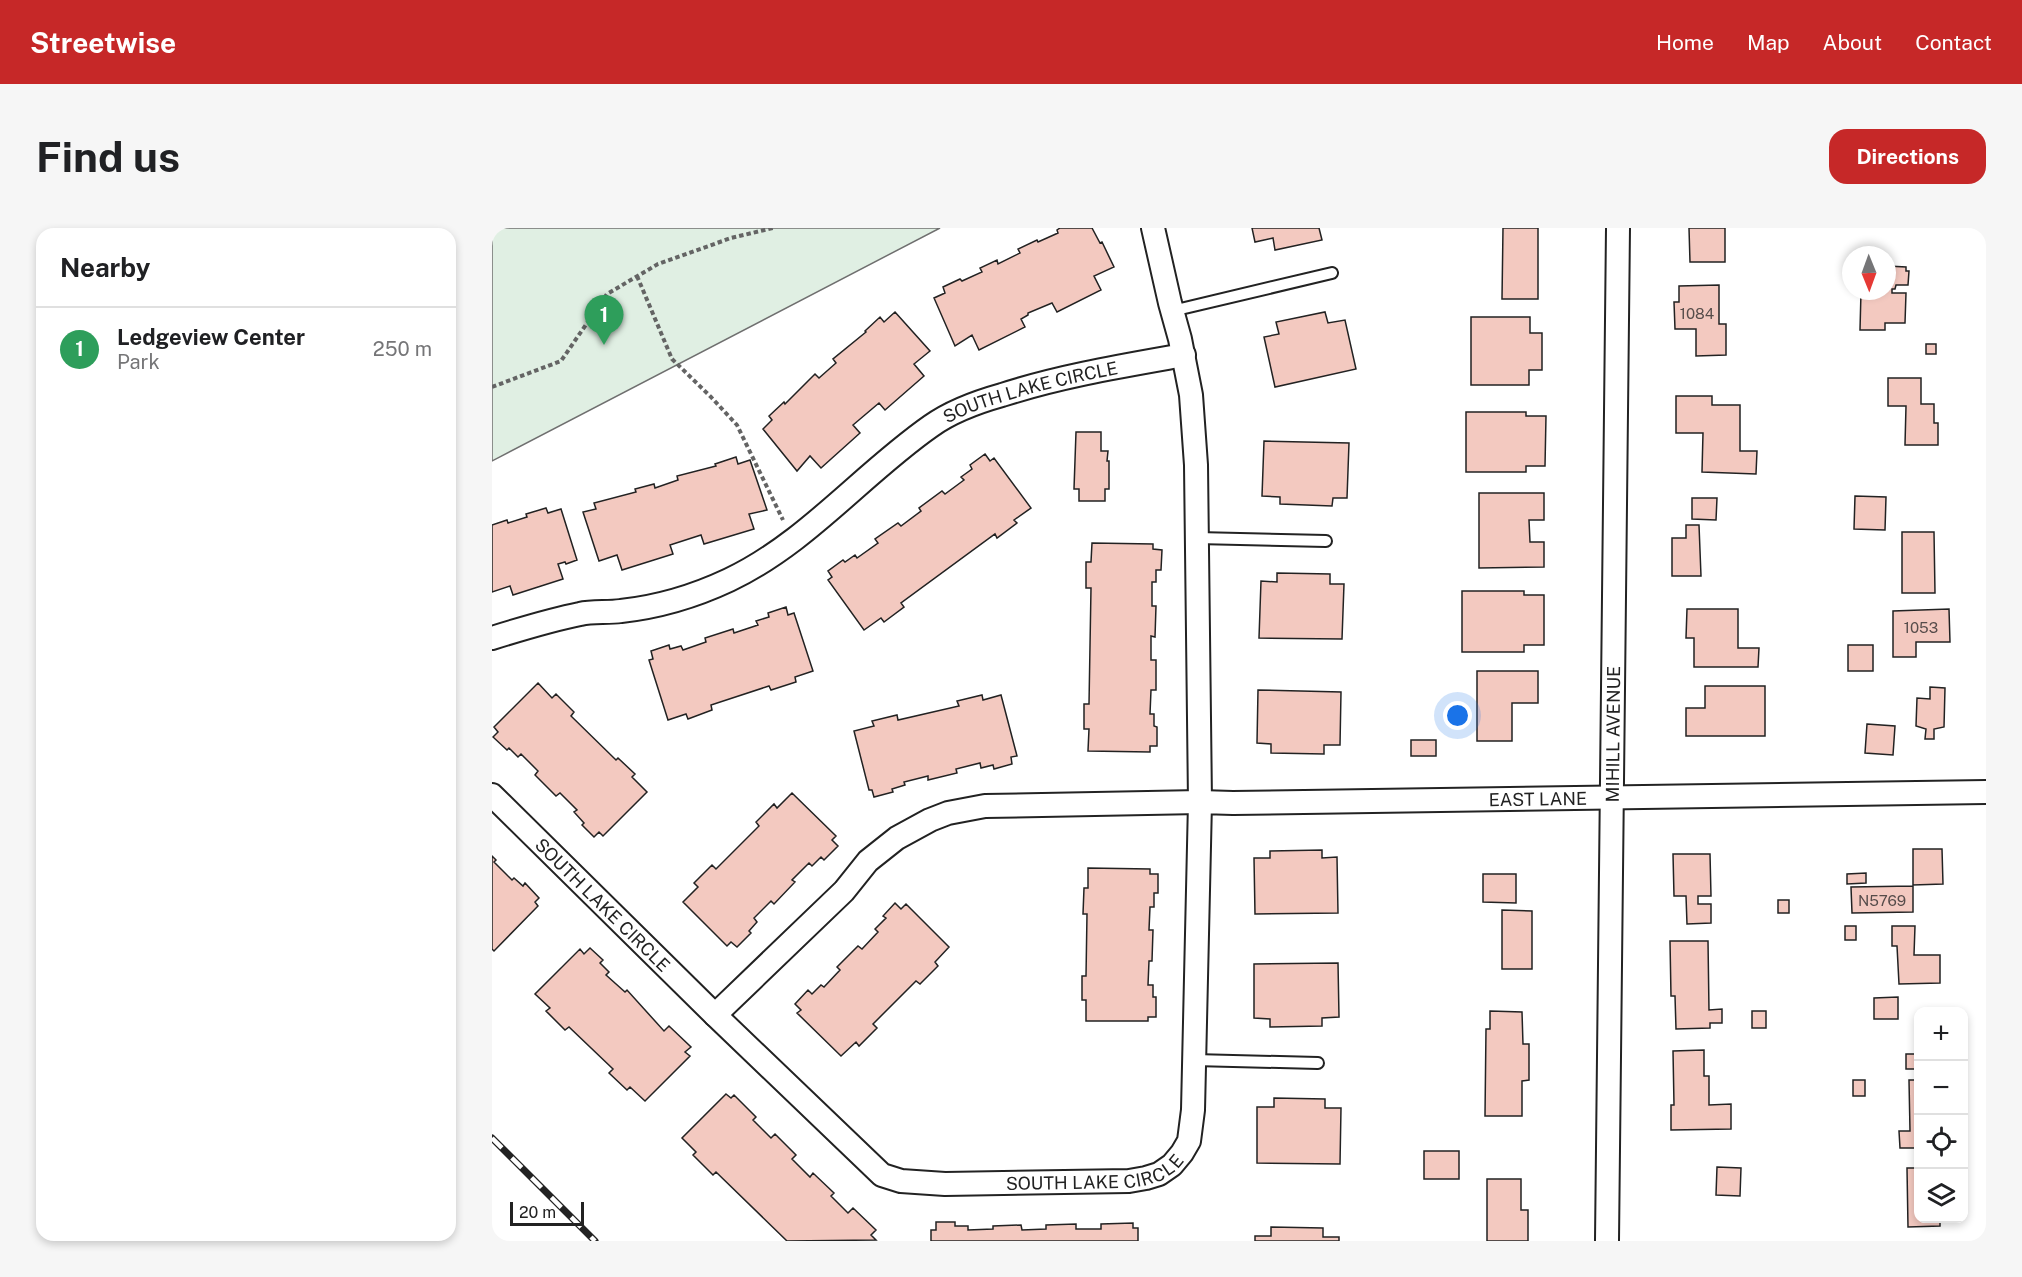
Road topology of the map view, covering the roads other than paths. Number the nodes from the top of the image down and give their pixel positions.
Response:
1 (1153, 228) edge
2 (1618, 228) edge
3 (1332, 273) dead end
4 (1172, 311) junction
5 (1184, 355) junction
6 (1197, 538) junction
7 (1326, 541) dead end
8 (492, 638) edge
9 (1986, 792) edge
10 (492, 795) edge
11 (1611, 797) junction
12 (1200, 802) junction
13 (715, 1015) junction
14 (1194, 1060) junction
15 (1318, 1063) dead end
16 (1607, 1241) edge

1 - 4 street
2 - 11 street, MIHILL AVENUE
3 - 4 lane
4 - 5 street
5 - 6 street, SOUTH LAKE CIRCLE
5 - 8 street, SOUTH LAKE CIRCLE
6 - 7 lane
6 - 12 street, SOUTH LAKE CIRCLE
9 - 11 street, EAST LANE
10 - 13 street, SOUTH LAKE CIRCLE
11 - 12 street, EAST LANE
11 - 16 street, MIHILL AVENUE
12 - 13 street
12 - 14 street, SOUTH LAKE CIRCLE
13 - 14 street, SOUTH LAKE CIRCLE
14 - 15 lane

